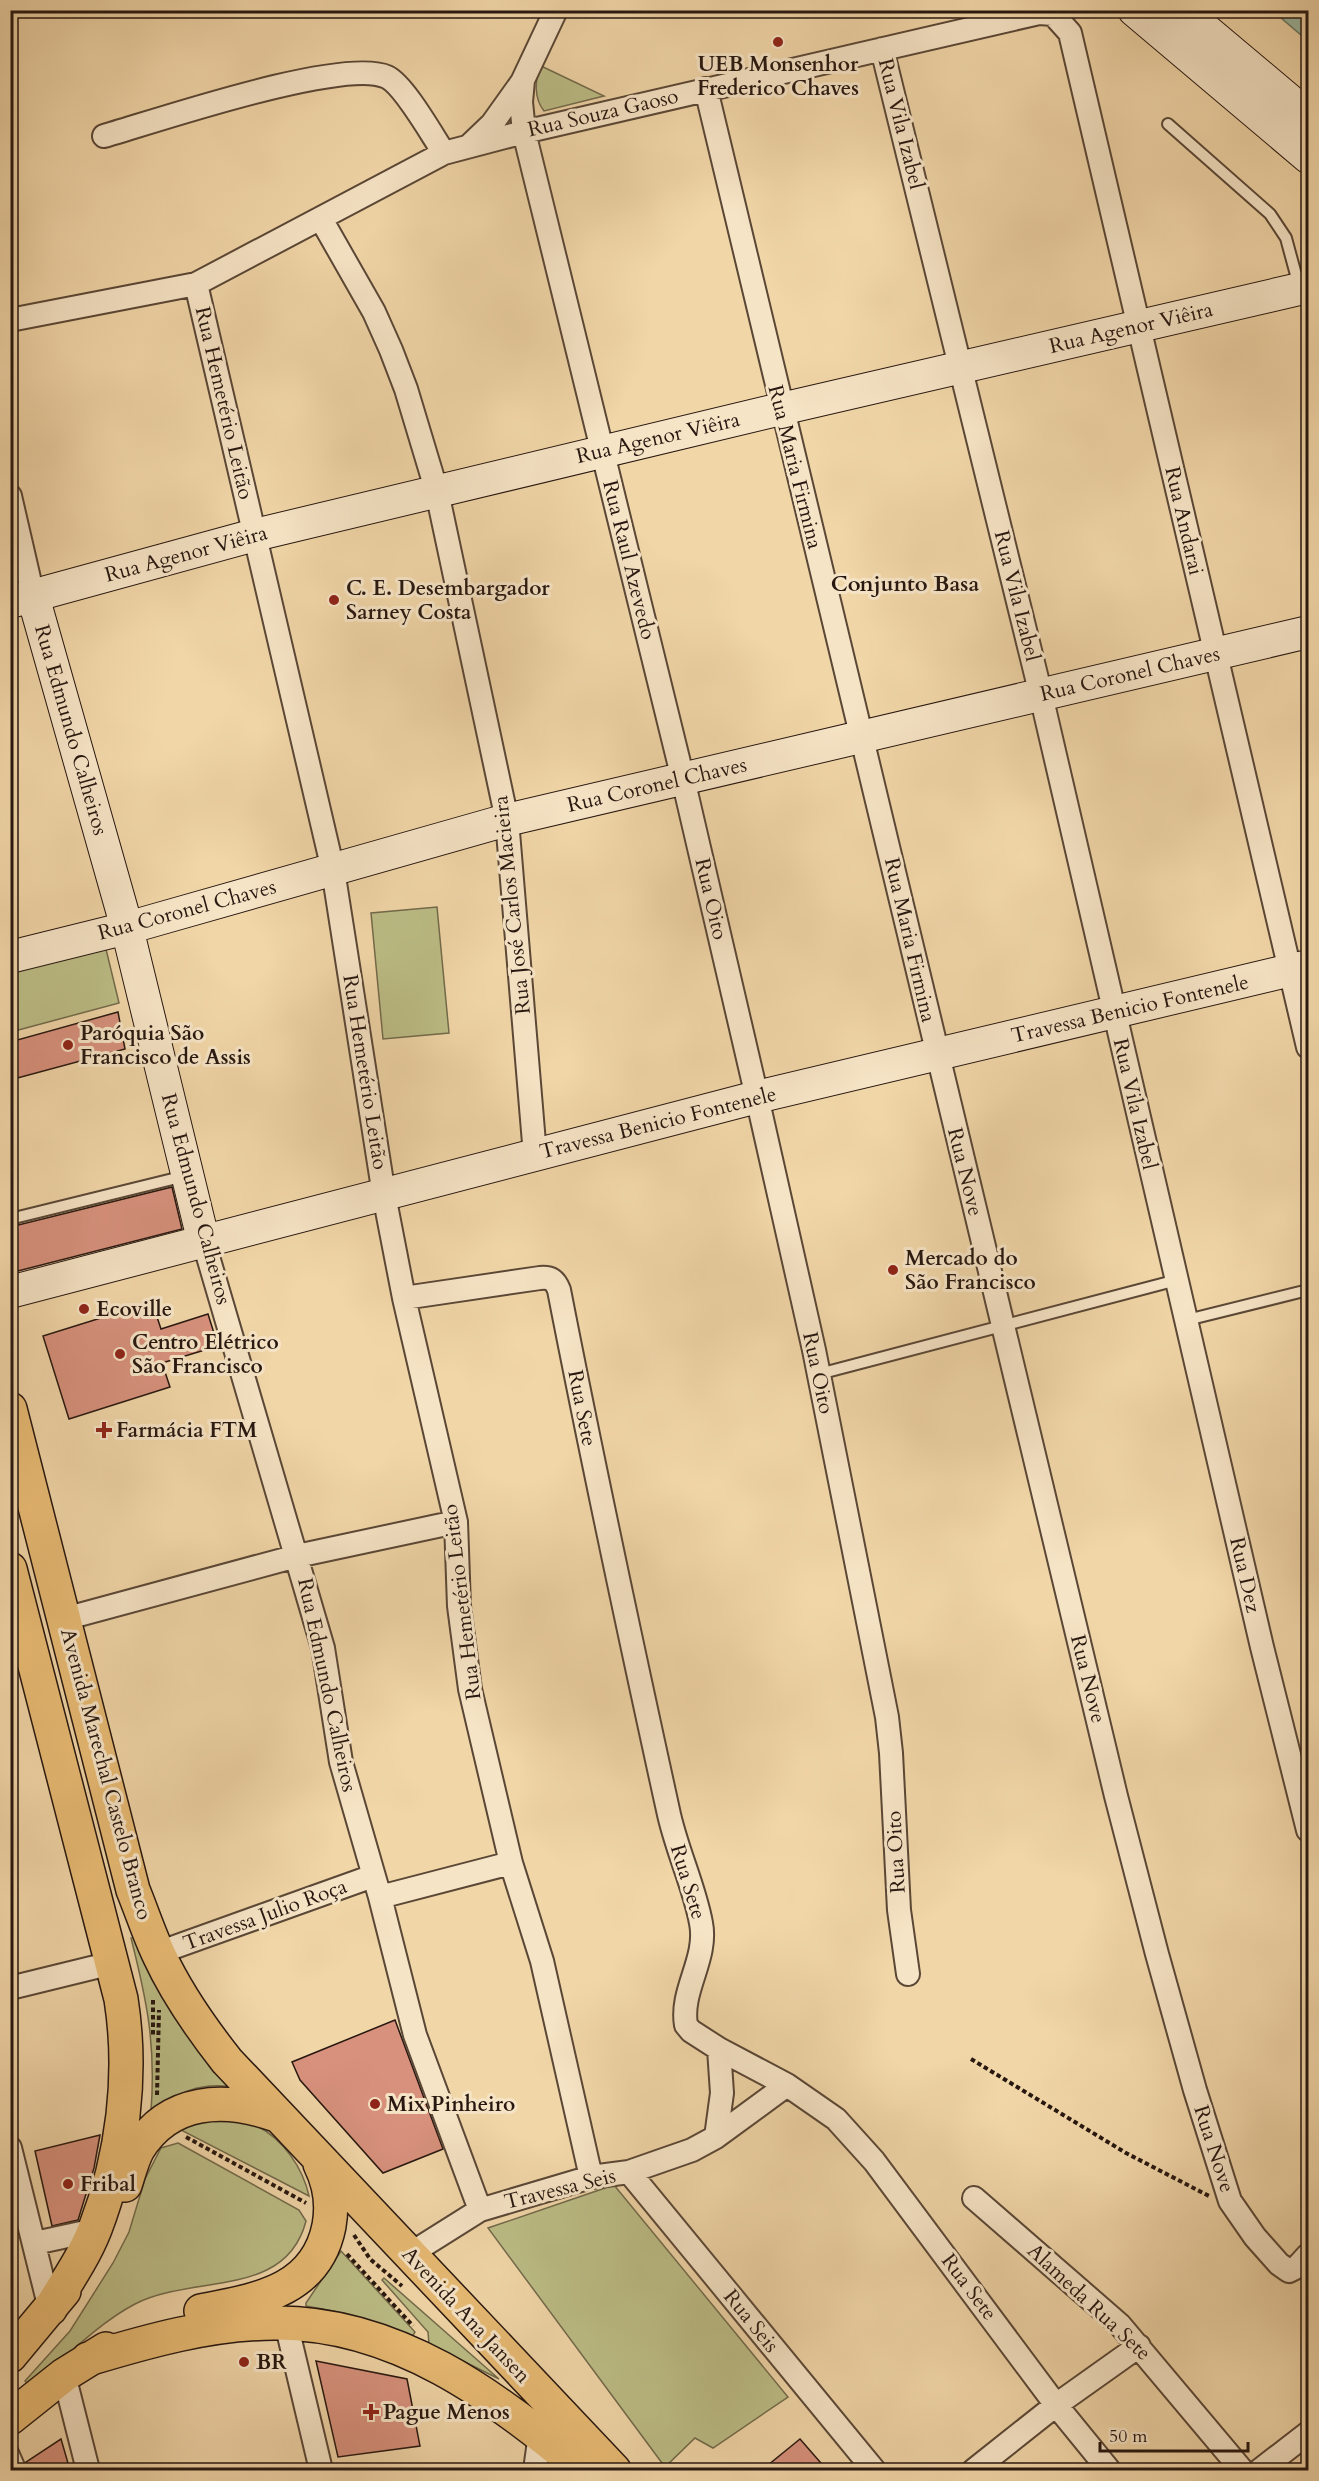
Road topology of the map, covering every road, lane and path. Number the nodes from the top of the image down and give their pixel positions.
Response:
1 (556, 10) edge
2 (1134, 10) edge
3 (1182, 10) edge
4 (1039, 13) joint
5 (882, 49) junction
6 (523, 80) junction
7 (706, 89) junction
8 (1308, 116) edge
9 (1168, 124) dead end
10 (524, 132) junction
11 (104, 136) dead end
12 (469, 146) junction
13 (444, 153) junction
14 (1308, 157) edge
15 (321, 219) junction
16 (196, 284) junction
17 (1304, 288) edge
18 (10, 320) edge
19 (1138, 326) junction
20 (961, 368) junction
21 (781, 409) junction
22 (602, 451) junction
23 (437, 492) junction
24 (10, 496) edge
25 (255, 535) junction
26 (22, 599) edge
27 (1308, 632) edge
28 (1215, 654) junction
29 (1041, 695) junction
30 (861, 737) junction
31 (683, 779) junction
32 (507, 820) junction
33 (333, 870) junction
34 (127, 928) junction
35 (10, 957) edge
36 (1299, 969) edge
37 (1113, 1011) junction
38 (1308, 1047) edge
39 (937, 1055) junction
40 (757, 1097) junction
41 (535, 1155) junction
42 (189, 1175) junction
43 (384, 1195) junction
44 (10, 1219) edge
45 (204, 1243) junction
46 (1177, 1280) junction
47 (1308, 1290) edge
48 (10, 1292) edge
49 (404, 1298) junction
50 (1187, 1320) junction
51 (1002, 1326) junction
52 (819, 1374) junction
53 (10, 1410) edge
54 (456, 1522) junction
55 (297, 1556) junction
56 (10, 1569) edge
57 (64, 1618) junction
58 (20, 1644) edge
59 (1308, 1830) edge
60 (511, 1863) junction
61 (376, 1887) junction
62 (158, 1953) junction
63 (112, 1963) junction
64 (908, 1974) dead end
65 (10, 1988) edge
66 (719, 2049) junction
67 (971, 2059) dead end
68 (787, 2085) junction
69 (276, 2115) junction
70 (716, 2137) junction
71 (10, 2148) edge
72 (318, 2160) junction
73 (629, 2172) junction
74 (591, 2177) junction
75 (974, 2198) dead end
76 (1230, 2201) junction
77 (480, 2210) junction
78 (95, 2230) junction
79 (35, 2243) junction
80 (342, 2249) dead end
81 (410, 2254) junction
82 (1303, 2261) edge
83 (50, 2309) junction
84 (286, 2323) junction
85 (1139, 2346) junction
86 (10, 2356) edge
87 (416, 2356) junction
88 (76, 2367) junction
89 (1056, 2405) junction
90 (10, 2418) edge
91 (1308, 2433) edge
92 (540, 2434) junction
93 (10, 2445) edge
94 (21, 2470) edge
95 (88, 2470) edge
96 (321, 2470) edge
97 (535, 2470) edge
98 (583, 2470) edge
99 (614, 2470) edge
100 (874, 2470) edge
101 (974, 2470) edge
102 (1109, 2470) edge
103 (1242, 2470) edge
104 (1260, 2470) edge

1 - 6 street
2 - 14 street
3 - 8 street
4 - 5 street, Rua Souza Gaoso
4 - 19 street, Rua Andarai
5 - 7 street, Rua Souza Gaoso
5 - 20 street, Rua Vila Izabel
6 - 10 street, Rua Raul Azevedo
6 - 12 street
7 - 10 street, Rua Souza Gaoso
7 - 21 street, Rua Maria Firmina
9 - 17 lane
10 - 12 street, Rua Souza Gaoso
10 - 22 street, Rua Raul Azevedo
11 - 13 street
12 - 13 street, Rua Souza Gaoso
13 - 15 street, Rua Souza Gaoso
15 - 16 street, Rua Souza Gaoso
15 - 23 street, Rua José Carlos Macieira
16 - 18 street, Rua Souza Gaoso
16 - 25 street, Rua Hemetério Leitão
17 - 19 street, Rua Agenor Viêira
19 - 20 street, Rua Agenor Viêira
19 - 28 street, Rua Andarai
20 - 21 street, Rua Agenor Viêira
20 - 29 street, Rua Vila Izabel
21 - 22 street, Rua Agenor Viêira
21 - 30 street, Rua Maria Firmina
22 - 23 street, Rua Agenor Viêira
22 - 31 street, Rua Raul Azevedo
23 - 25 street, Rua Agenor Viêira
23 - 32 street, Rua José Carlos Macieira
24 - 26 street, Rua Edmundo Calheiros
25 - 26 street, Rua Agenor Viêira
25 - 33 street, Rua Hemetério Leitão
26 - 34 street, Rua Edmundo Calheiros
27 - 28 street, Rua Coronel Chaves
28 - 29 street, Rua Coronel Chaves
28 - 36 street, Rua Andarai
29 - 30 street, Rua Coronel Chaves
29 - 37 street, Rua Vila Izabel
30 - 31 street, Rua Coronel Chaves
30 - 39 street, Rua Maria Firmina
31 - 32 street, Rua Coronel Chaves
31 - 40 street, Rua Oito
32 - 33 street, Rua Coronel Chaves
32 - 41 street, Rua José Carlos Macieira
33 - 34 street, Rua Coronel Chaves
33 - 43 street, Rua Hemetério Leitão
34 - 35 street, Rua Coronel Chaves
34 - 42 street, Rua Edmundo Calheiros
36 - 37 street, Travessa Benicio Fontenele
36 - 38 street, Rua Andarai
37 - 39 street, Travessa Benicio Fontenele
37 - 46 street, Rua Vila Izabel
39 - 40 street, Travessa Benicio Fontenele
39 - 51 street, Rua Nove
40 - 41 street, Travessa Benicio Fontenele
40 - 52 street, Rua Oito
41 - 43 street, Travessa Benicio Fontenele
42 - 44 lane
42 - 45 street, Rua Edmundo Calheiros
43 - 45 street, Travessa Benicio Fontenele
43 - 49 street, Rua Hemetério Leitão
45 - 48 street, Travessa Benicio Fontenele
45 - 55 street, Rua Edmundo Calheiros
46 - 50 street, Rua Vila Izabel
46 - 51 lane
47 - 50 lane
49 - 54 street, Rua Hemetério Leitão
49 - 66 street, Rua Sete
50 - 59 street, Rua Dez
51 - 52 lane
51 - 76 street, Rua Nove
52 - 64 street, Rua Oito
53 - 57 main road, Avenida Marechal Castelo Branco
54 - 55 street
54 - 60 street, Rua Hemetério Leitão
55 - 57 street
55 - 61 street, Rua Edmundo Calheiros
56 - 58 main road, Avenida Marechal Castelo Branco
57 - 62 main road, Avenida Marechal Castelo Branco
58 - 63 main road, Avenida Marechal Castelo Branco
60 - 61 street
60 - 74 street, Rua Hemetério Leitão
61 - 62 street, Travessa Julio Roça
61 - 77 street, Rua Edmundo Calheiros
62 - 69 main road, Avenida Marechal Castelo Branco
63 - 65 street
63 - 78 main road, Avenida Marechal Castelo Branco
66 - 68 street, Rua Sete
66 - 70 street
67 - 76 path
68 - 70 street, Travessa Seis
68 - 89 street, Rua Sete
69 - 72 main road, Avenida Marechal Castelo Branco
69 - 83 main road
70 - 73 street, Travessa Seis
71 - 79 street
72 - 81 main road, Avenida Ana Jansen
72 - 88 main road
73 - 74 street, Travessa Seis
73 - 100 street, Rua Seis
74 - 77 street, Travessa Seis
75 - 85 street, Alameda Rua Sete
76 - 82 street, Rua Nove
77 - 81 street, Travessa Seis
78 - 79 street
78 - 83 main road, Avenida Marechal Castelo Branco
79 - 83 street
80 - 87 path
81 - 99 main road, Avenida Ana Jansen
83 - 86 main road
84 - 87 main road, Avenida Ana Jansen
84 - 88 main road, Avenida Ana Jansen
84 - 96 street
85 - 89 street
85 - 103 street, Alameda Rua Sete
87 - 92 main road, Avenida Ana Jansen
88 - 90 main road
88 - 95 street
89 - 101 street
89 - 102 street, Rua Sete
91 - 104 street
92 - 97 street
92 - 98 main road, Avenida Ana Jansen
93 - 94 lane

